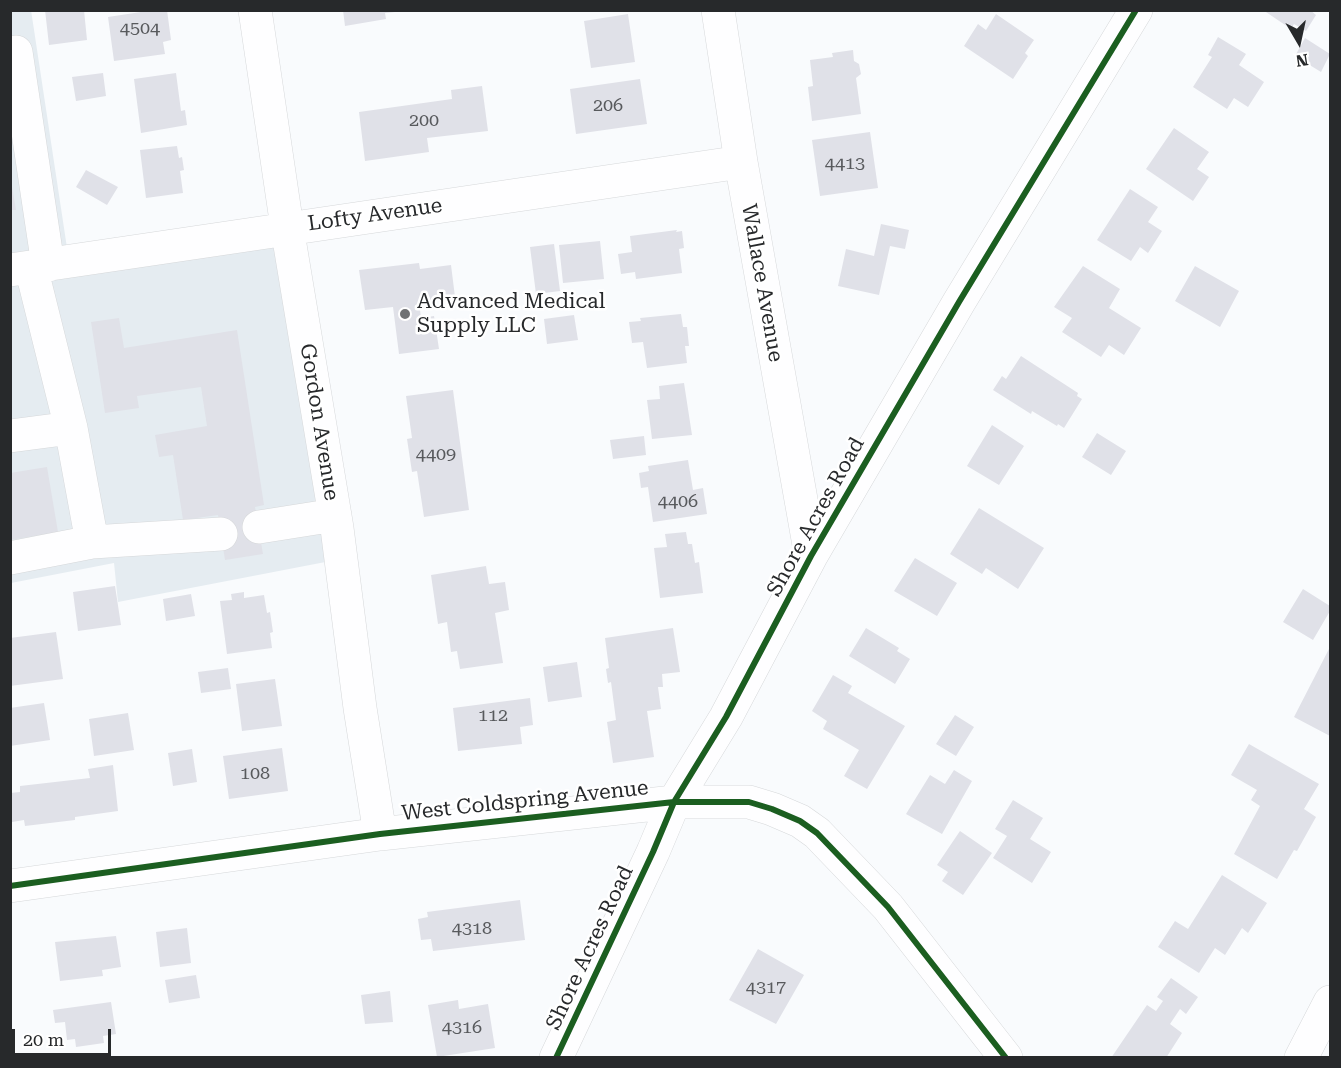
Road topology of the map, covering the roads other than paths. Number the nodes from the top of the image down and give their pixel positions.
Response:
1 (255, 10) edge
2 (718, 10) edge
3 (1136, 10) edge
4 (16, 52) dead end
5 (741, 162) junction
6 (287, 227) junction
7 (30, 267) edge
8 (71, 428) junction
9 (10, 436) edge
10 (335, 515) junction
11 (259, 527) dead end
12 (221, 534) dead end
13 (92, 542) junction
14 (811, 556) junction
15 (10, 558) edge
16 (674, 802) junction
17 (380, 834) junction
18 (10, 886) edge
19 (1330, 1002) edge
20 (556, 1058) edge
21 (1006, 1058) edge
22 (1301, 1058) edge

1 - 6 street, Gordon Avenue
2 - 5 street, Wallace Avenue
3 - 14 street, Shore Acres Road
4 - 7 street
5 - 6 street, Lofty Avenue
5 - 14 street, Wallace Avenue
6 - 7 street, Lofty Avenue
6 - 10 street, Gordon Avenue
7 - 8 street
8 - 9 street
8 - 13 street
10 - 11 street
10 - 17 street, Gordon Avenue
12 - 13 street
13 - 15 street
14 - 16 street, Shore Acres Road
16 - 17 street, West Coldspring Avenue
16 - 20 street, Shore Acres Road
16 - 21 street, West Coldspring Avenue
17 - 18 street, West Coldspring Avenue
19 - 22 street

